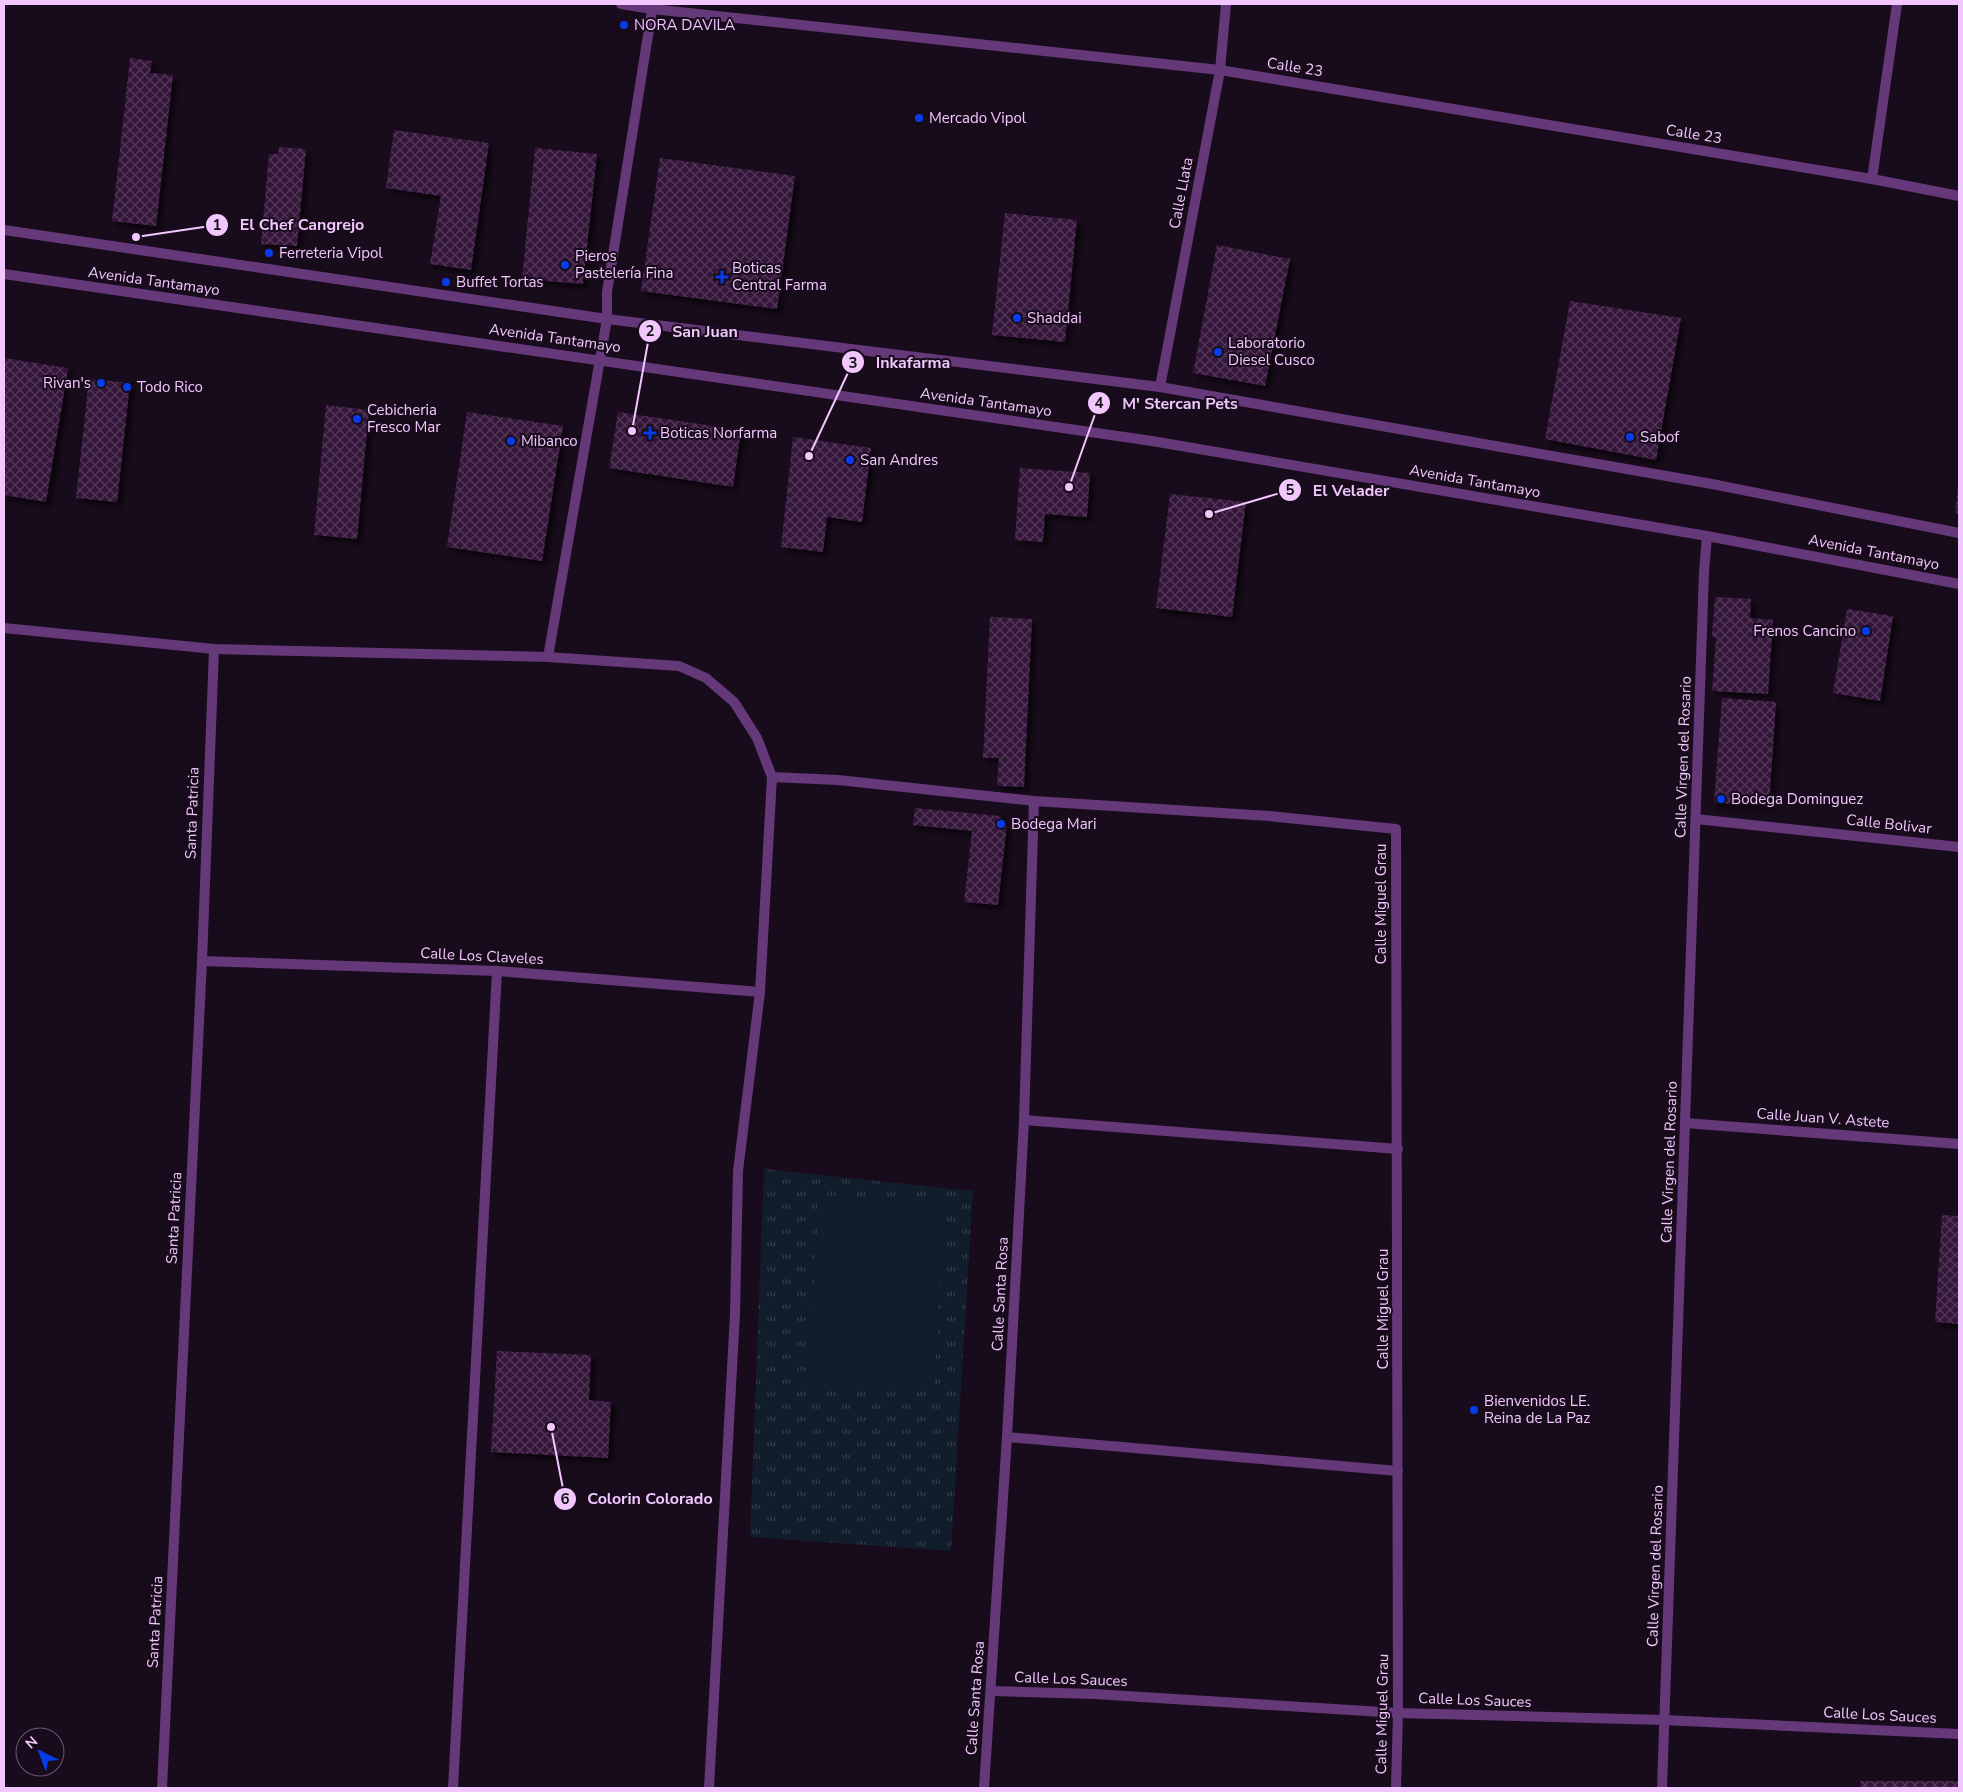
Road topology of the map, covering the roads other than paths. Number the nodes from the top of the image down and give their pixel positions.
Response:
1 (621, 4) edge
2 (1226, 4) edge
3 (1897, 4) edge
4 (652, 6) edge
5 (1220, 70) junction
6 (1872, 179) junction
7 (1959, 196) edge
8 (4, 230) edge
9 (4, 274) edge
10 (608, 319) junction
11 (600, 360) junction
12 (1160, 387) junction
13 (1959, 533) edge
14 (1707, 536) junction
15 (1959, 584) edge
16 (4, 628) edge
17 (214, 649) junction
18 (548, 657) junction
19 (772, 777) junction
20 (1034, 801) junction
21 (1696, 819) junction
22 (1959, 846) edge
23 (202, 961) junction
24 (497, 971) junction
25 (760, 992) junction
26 (1024, 1120) junction
27 (1685, 1123) junction
28 (1959, 1144) edge
29 (1398, 1150) junction
30 (1007, 1437) junction
31 (1398, 1471) junction
32 (991, 1692) junction
33 (1398, 1713) junction
34 (1664, 1720) junction
35 (1959, 1734) edge
36 (162, 1788) edge
37 (453, 1788) edge
38 (710, 1788) edge
39 (984, 1788) edge
40 (1396, 1788) edge
41 (1662, 1788) edge

1 - 4 street, Calle 23
2 - 5 street, Calle Llata
3 - 6 street
4 - 5 street, Calle 23
4 - 10 street
5 - 6 street, Calle 23
5 - 12 street, Calle Llata
6 - 7 street, Calle 23
8 - 10 street, Avenida Tantamayo
9 - 11 street, Avenida Tantamayo
10 - 11 street
10 - 12 street, Avenida Tantamayo
11 - 14 street, Avenida Tantamayo
11 - 18 street
12 - 13 street, Avenida Tantamayo
14 - 15 street, Avenida Tantamayo
14 - 21 street, Calle Virgen del Rosario
16 - 17 street
17 - 18 street
17 - 23 street, Santa Patricia
18 - 19 street
19 - 20 street
19 - 25 street
20 - 26 street, Calle Santa Rosa
20 - 29 street, Calle Miguel Grau
21 - 22 street, Calle Bolivar
21 - 27 street, Calle Virgen del Rosario
23 - 24 street, Calle Los Claveles
23 - 36 street, Santa Patricia
24 - 25 street, Calle Los Claveles
24 - 37 street
25 - 38 street
26 - 29 street
26 - 30 street, Calle Santa Rosa
27 - 28 street, Calle Juan V. Astete
27 - 34 street, Calle Virgen del Rosario
29 - 31 street, Calle Miguel Grau
30 - 31 street
30 - 32 street, Calle Santa Rosa
31 - 33 street, Calle Miguel Grau
32 - 33 street, Calle Los Sauces
32 - 39 street, Calle Santa Rosa
33 - 34 street, Calle Los Sauces
33 - 40 street, Calle Miguel Grau
34 - 35 street, Calle Los Sauces
34 - 41 street, Calle Virgen del Rosario

